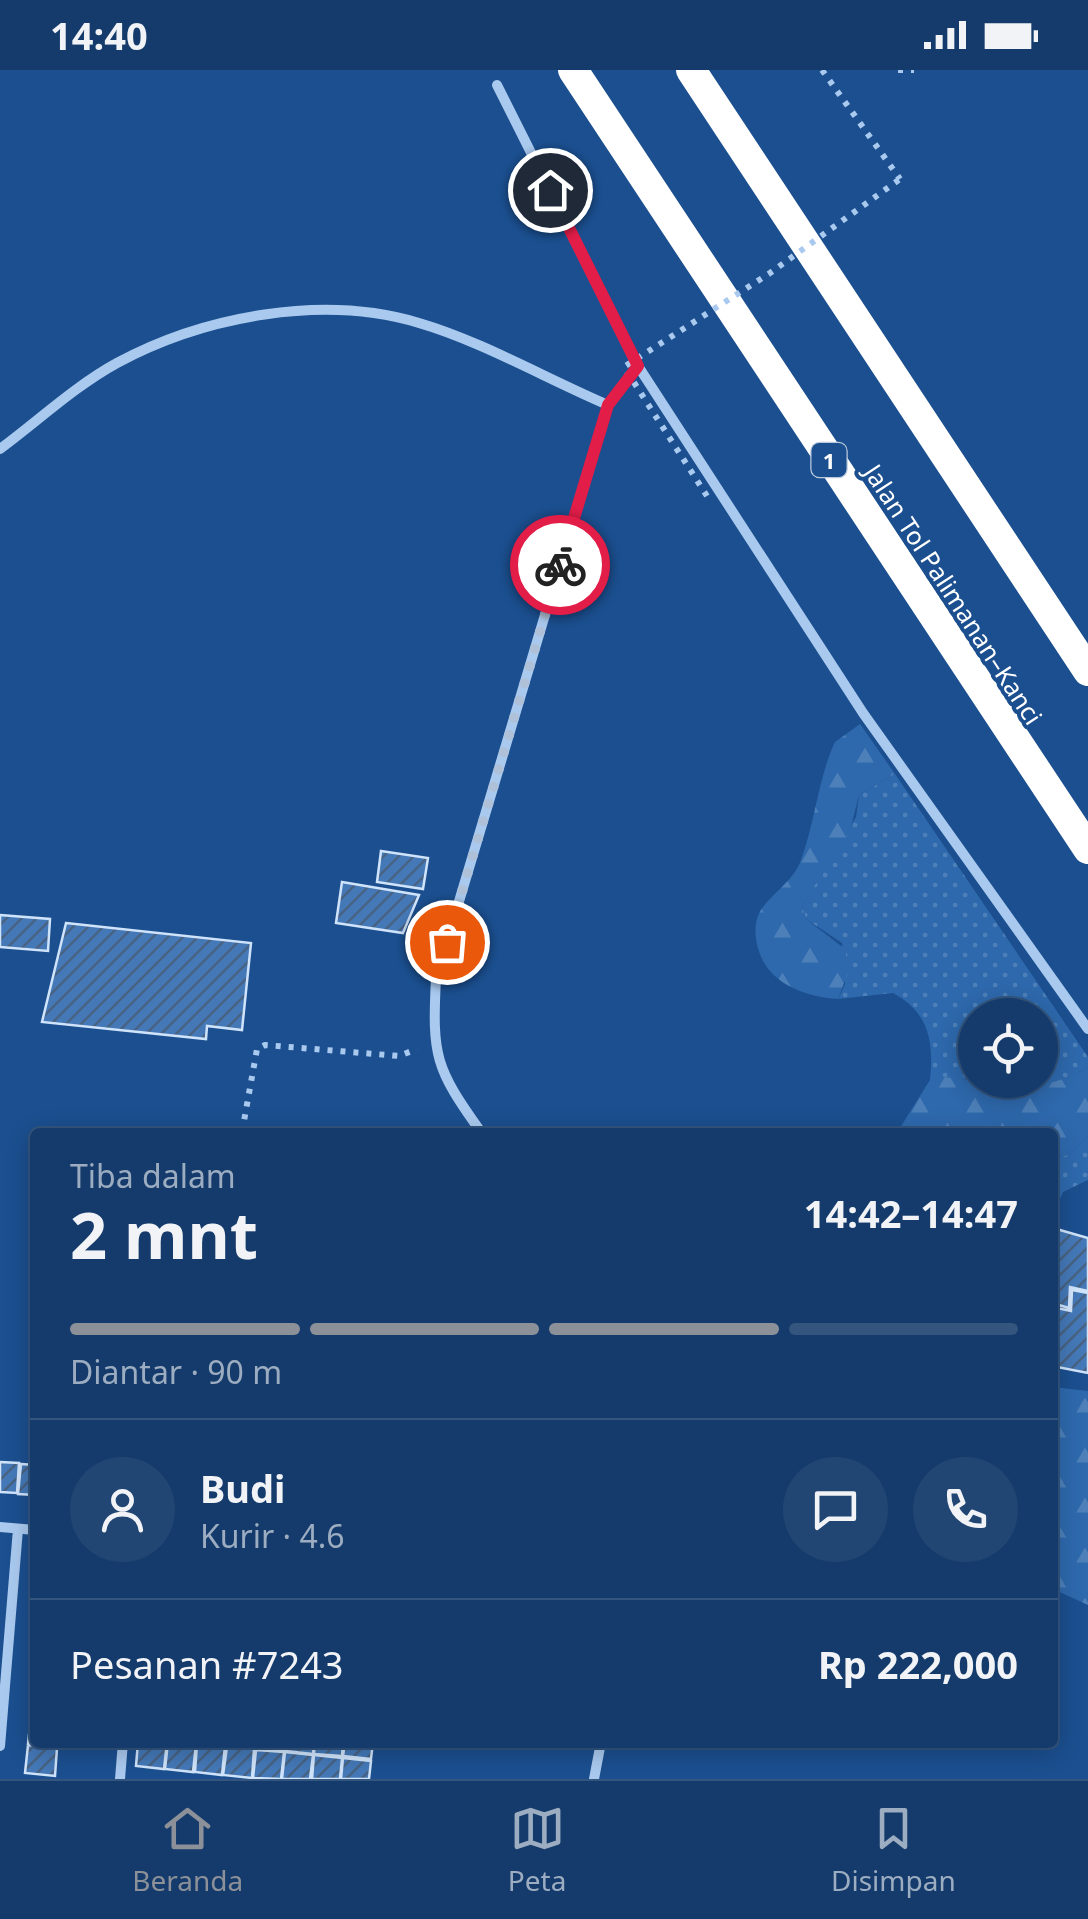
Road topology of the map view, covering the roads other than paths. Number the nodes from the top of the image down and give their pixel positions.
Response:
1 (573, 70) edge
2 (691, 70) edge
3 (497, 85) dead end
4 (638, 366) junction
5 (608, 405) junction
6 (0, 449) edge
7 (1088, 671) edge
8 (1088, 849) edge
9 (1088, 1029) edge
10 (478, 1128) edge
11 (0, 1527) edge
12 (18, 1529) junction
13 (30, 1530) edge
14 (0, 1746) edge
15 (123, 1748) edge
16 (600, 1748) edge
17 (120, 1779) edge
18 (594, 1779) edge

1 - 8 highway, Jalan Tol Palimanan–Kanci / 1
2 - 7 highway
3 - 4 street
4 - 5 street
4 - 9 street
5 - 6 street
5 - 10 street
11 - 12 street
12 - 13 street
12 - 14 street
15 - 17 street
16 - 18 street

